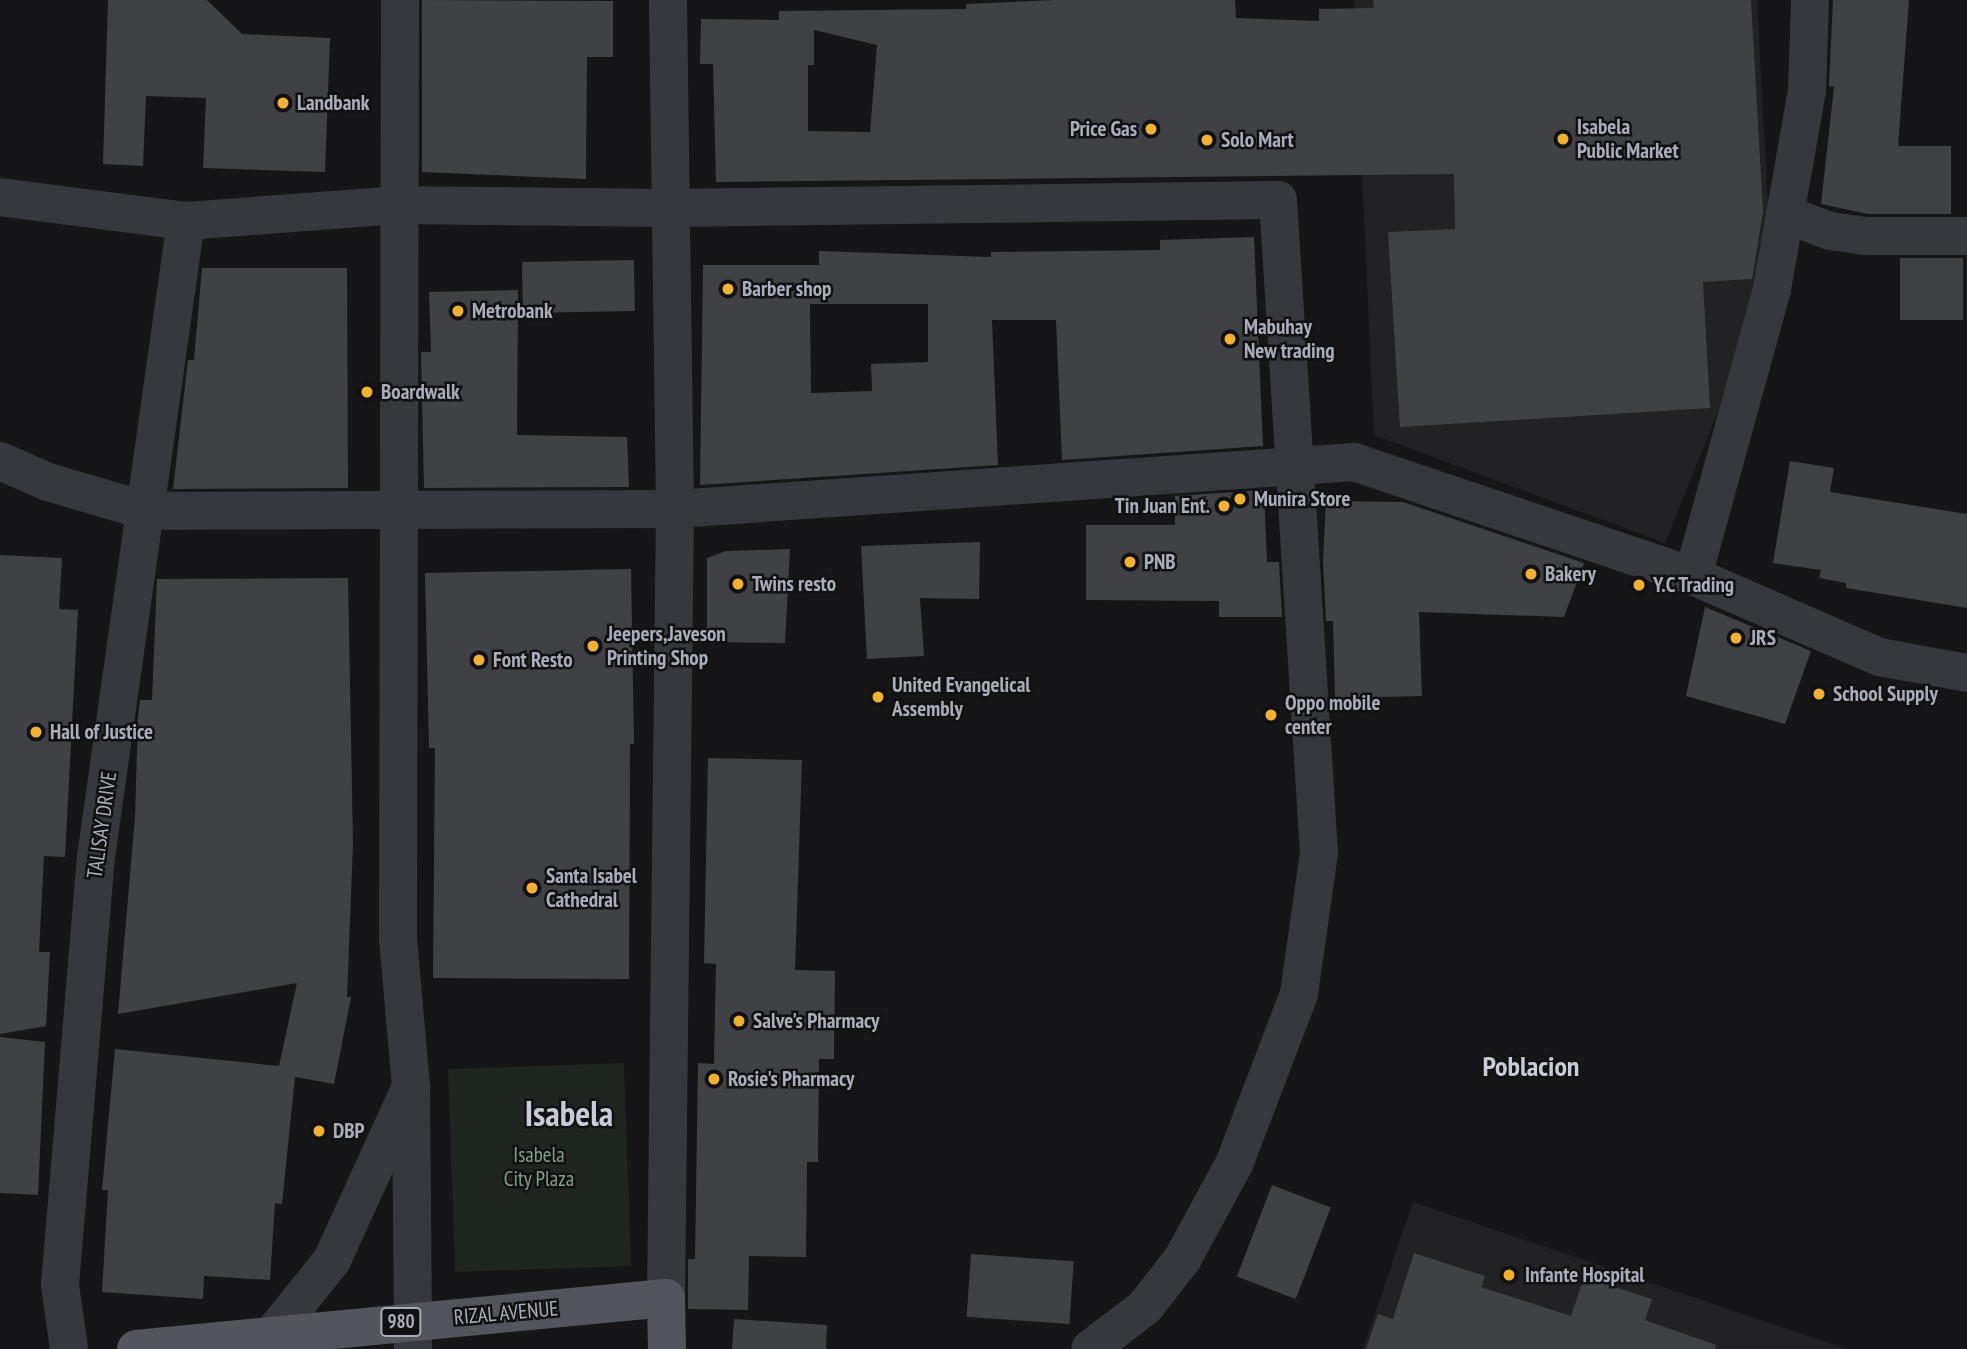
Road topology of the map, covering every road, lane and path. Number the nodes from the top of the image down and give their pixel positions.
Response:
1 (400, 0) edge
2 (668, 0) edge
3 (1810, 0) edge
4 (0, 197) edge
5 (397, 205) junction
6 (671, 208) junction
7 (1785, 214) junction
8 (186, 221) junction
9 (1967, 236) edge
10 (0, 461) edge
11 (1297, 466) junction
12 (401, 508) junction
13 (675, 509) junction
14 (147, 511) junction
15 (1693, 576) junction
16 (1967, 673) edge
17 (411, 1087) junction
18 (666, 1298) junction
19 (272, 1335) junction
20 (412, 1335) edge
21 (69, 1349) edge
22 (136, 1349) edge
23 (667, 1349) edge
24 (1090, 1349) edge

1 - 5 street
2 - 6 street
3 - 7 street
4 - 8 street
5 - 6 street
5 - 8 street
5 - 12 street
6 - 11 street
6 - 13 street
7 - 9 street
7 - 15 street
8 - 14 street, TALISAY DRIVE
10 - 14 street
11 - 13 street
11 - 15 street
11 - 24 street
12 - 13 street
12 - 14 street
12 - 17 street
13 - 18 street
14 - 21 street, TALISAY DRIVE
15 - 16 street
17 - 19 street
17 - 20 street
18 - 20 main road, RIZAL AVENUE / 980
18 - 23 main road
19 - 20 main road, RIZAL AVENUE / 980
19 - 22 main road, RIZAL AVENUE / 980

